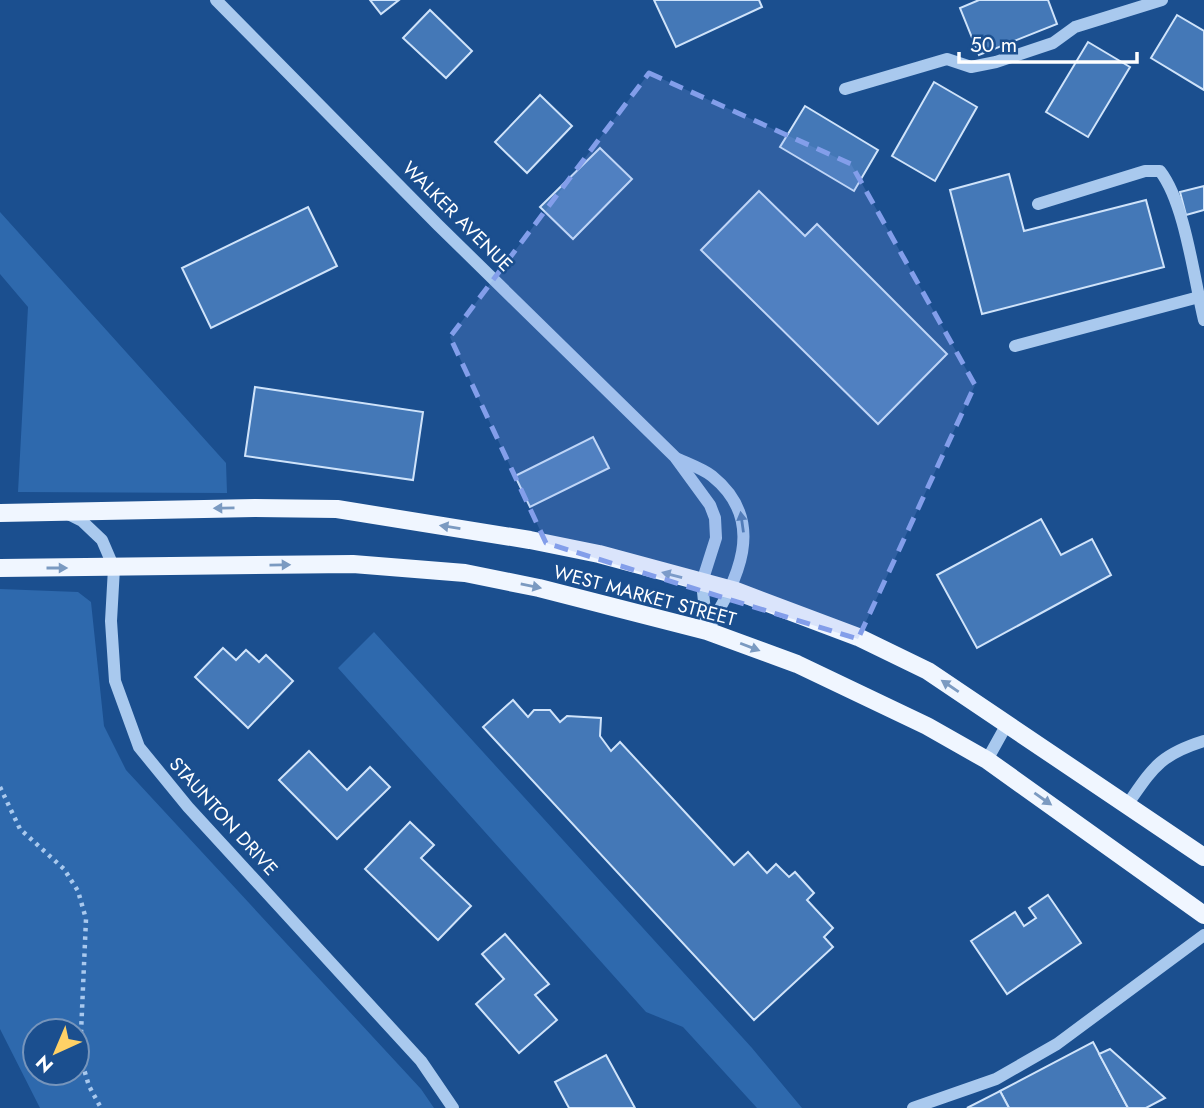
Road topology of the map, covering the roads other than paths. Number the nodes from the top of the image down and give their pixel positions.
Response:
1 (216, 0) edge
2 (1162, 0) edge
3 (845, 89) dead end
4 (1038, 204) dead end
5 (1199, 297) junction
6 (1204, 320) edge
7 (1016, 345) dead end
8 (675, 457) junction
9 (64, 512) junction
10 (0, 513) edge
11 (0, 568) edge
12 (114, 568) junction
13 (702, 582) junction
14 (732, 589) junction
15 (707, 631) junction
16 (1007, 724) junction
17 (1204, 741) edge
18 (987, 760) junction
19 (1127, 805) junction
20 (1204, 857) edge
21 (1204, 915) edge
22 (1204, 935) edge
23 (453, 1108) edge
24 (913, 1108) edge

1 - 8 street, WALKER AVENUE
2 - 3 street
4 - 5 street
5 - 6 street
5 - 7 street
8 - 13 street, WALKER AVENUE
14 -> 8 street, WALKER AVENUE
9 - 10 main road, WEST MARKET STREET
9 - 12 street, STAUNTON DRIVE
13 -> 9 main road, WEST MARKET STREET
11 -> 12 main road, WEST MARKET STREET
12 -> 15 main road, WEST MARKET STREET
12 - 23 street, STAUNTON DRIVE
13 - 14 main road, WEST MARKET STREET
13 - 15 street, WALKER AVENUE
14 - 15 street, WALKER AVENUE
16 -> 14 main road, WEST MARKET STREET
15 -> 18 main road, WEST MARKET STREET
16 - 18 street
16 - 19 main road, WEST MARKET STREET
17 - 19 street
18 -> 21 main road, WEST MARKET STREET
19 - 20 main road, WEST MARKET STREET
22 - 24 street

